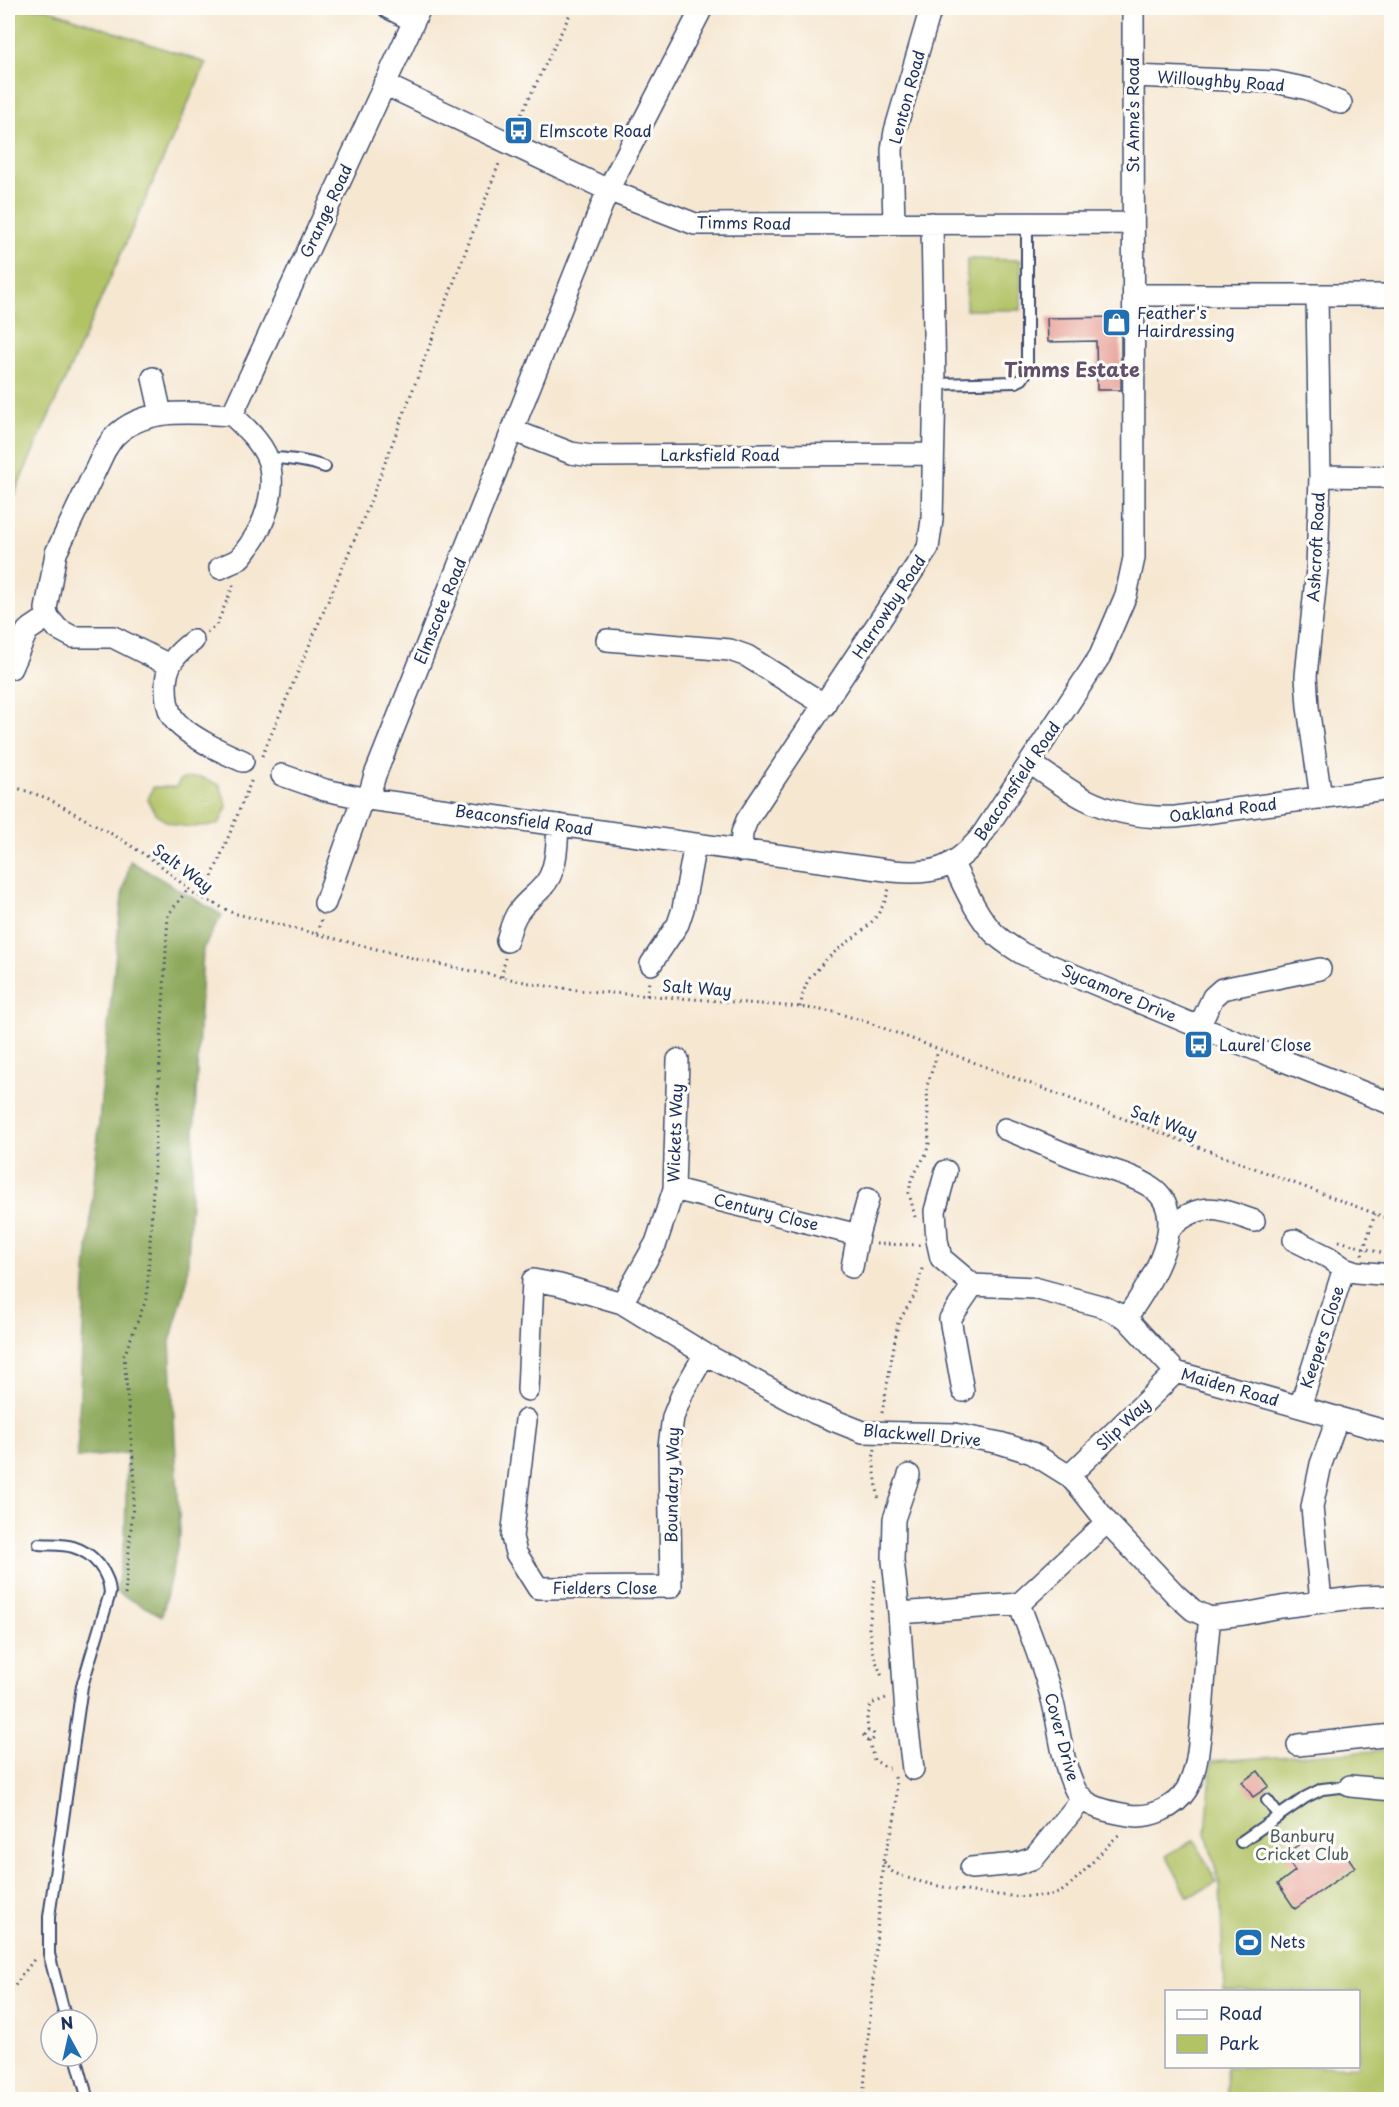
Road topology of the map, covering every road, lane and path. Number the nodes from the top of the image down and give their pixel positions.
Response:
1 (389, 8) edge
2 (573, 8) edge
3 (702, 8) edge
4 (931, 8) edge
5 (1133, 8) edge
6 (417, 14) edge
7 (1134, 76) junction
8 (384, 84) junction
9 (1341, 103) dead end
10 (508, 142) junction
11 (608, 190) junction
12 (894, 223) junction
13 (932, 223) junction
14 (1027, 223) junction
15 (1133, 223) junction
16 (1135, 295) junction
17 (1317, 295) junction
18 (1392, 295) edge
19 (153, 378) dead end
20 (935, 384) junction
21 (161, 414) junction
22 (232, 415) junction
23 (512, 430) junction
24 (933, 454) junction
25 (266, 458) junction
26 (325, 467) dead end
27 (1320, 476) junction
28 (1392, 477) edge
29 (220, 568) joint
30 (48, 617) junction
31 (607, 640) dead end
32 (193, 641) joint
33 (169, 665) junction
34 (11, 668) dead end
35 (825, 705) junction
36 (1030, 763) junction
37 (251, 768) junction
38 (282, 776) dead end
39 (8, 784) edge
40 (1392, 788) edge
41 (365, 798) junction
42 (1321, 798) junction
43 (558, 825) junction
44 (694, 844) junction
45 (741, 851) junction
46 (952, 862) junction
47 (893, 871) junction
48 (188, 889) junction
49 (203, 898) junction
50 (325, 903) dead end
51 (507, 941) dead end
52 (651, 964) dead end
53 (1320, 969) dead end
54 (800, 1008) junction
55 (1199, 1027) junction
56 (678, 1060) dead end
57 (1392, 1104) edge
58 (1005, 1129) dead end
59 (946, 1171) dead end
60 (674, 1189) junction
61 (868, 1199) dead end
62 (1374, 1214) junction
63 (1392, 1220) edge
64 (1254, 1221) dead end
65 (1169, 1228) junction
66 (857, 1239) junction
67 (937, 1240) junction
68 (1294, 1240) dead end
69 (1336, 1240) dead end
70 (1364, 1246) junction
71 (1392, 1256) edge
72 (852, 1267) dead end
73 (1350, 1270) junction
74 (1392, 1275) edge
75 (973, 1285) junction
76 (622, 1303) junction
77 (1126, 1318) junction
78 (705, 1354) junction
79 (1176, 1372) junction
80 (528, 1390) dead end
81 (963, 1391) dead end
82 (1300, 1407) junction
83 (1338, 1417) junction
84 (526, 1420) dead end
85 (1392, 1433) edge
86 (909, 1475) dead end
87 (1069, 1476) junction
88 (1107, 1522) junction
89 (39, 1544) dead end
90 (671, 1587) joint
91 (110, 1595) junction
92 (1392, 1596) edge
93 (1321, 1602) junction
94 (1019, 1604) junction
95 (899, 1613) junction
96 (1210, 1618) junction
97 (886, 1698) dead end
98 (868, 1731) junction
99 (1392, 1735) edge
100 (869, 1741) junction
101 (1298, 1745) dead end
102 (904, 1768) joint
103 (1350, 1786) joint
104 (1392, 1790) edge
105 (1083, 1798) junction
106 (1267, 1800) dead end
107 (1279, 1816) junction
108 (1241, 1842) dead end
109 (971, 1868) dead end
110 (48, 1949) junction
111 (8, 1995) edge
112 (63, 2008) edge
113 (79, 2068) edge
114 (88, 2100) edge

1 - 6 street
2 - 10 path
3 - 11 street
4 - 12 street, Lenton Road
5 - 7 street, St Anne's Road
6 - 8 street, Grange Road
7 - 9 street, Willoughby Road
7 - 15 street, St Anne's Road
8 - 10 street, Timms Road
8 - 22 street, Grange Road
10 - 11 street, Timms Road
10 - 37 path
11 - 12 street, Timms Road
11 - 23 street, Elmscote Road
12 - 13 street, Timms Road
13 - 14 street, Timms Road
13 - 20 street, Harrowby Road
14 - 15 street, Timms Road
14 - 20 lane
15 - 16 street, Beaconsfield Road
16 - 17 street
16 - 36 street, Beaconsfield Road
17 - 18 street
17 - 27 street, Ashcroft Road
19 - 21 street
20 - 24 street, Harrowby Road
21 - 22 street
21 - 30 street
22 - 25 street
23 - 24 street, Larksfield Road
23 - 41 street, Elmscote Road
24 - 35 street, Harrowby Road
25 - 26 lane
25 - 29 street
27 - 28 street
27 - 42 street, Ashcroft Road
29 - 32 path
30 - 33 street
30 - 34 street
31 - 35 street
32 - 33 street
33 - 37 street
35 - 45 street, Harrowby Road
36 - 42 street, Oakland Road
36 - 46 street, Beaconsfield Road
37 - 49 path
38 - 41 street, Beaconsfield Road
39 - 48 path, Salt Way
40 - 42 street, Oakland Road
41 - 43 street, Beaconsfield Road
41 - 50 street, Elmscote Road
43 - 44 street, Beaconsfield Road
43 - 51 street
44 - 45 street, Beaconsfield Road
44 - 52 street
45 - 47 street, Beaconsfield Road
46 - 47 street, Beaconsfield Road
46 - 55 street, Sycamore Drive
47 - 54 path
48 - 49 path, Salt Way
48 - 91 path
49 - 54 path, Salt Way
53 - 55 street
54 - 62 path, Salt Way
55 - 57 street, Sycamore Drive
56 - 60 street, Wickets Way
58 - 65 street
59 - 67 street
60 - 66 street, Century Close
60 - 76 street, Wickets Way
61 - 66 street
62 - 63 path, Salt Way
62 - 70 path
64 - 65 street
65 - 77 street
66 - 67 path
66 - 72 street
67 - 75 street
68 - 73 street
69 - 70 path
70 - 71 path
70 - 73 path
73 - 74 street
73 - 82 street, Keepers Close
75 - 77 street, Maiden Road
75 - 81 street
76 - 78 street, Blackwell Drive
76 - 80 street, Blackwell Drive
77 - 79 street, Maiden Road
78 - 87 street, Blackwell Drive
78 - 90 street, Boundary Way
79 - 82 street, Maiden Road
79 - 87 street, Slip Way
82 - 83 street, Maiden Road
83 - 85 street, Maiden Road
83 - 93 street
84 - 90 street, Fielders Close
86 - 95 street
87 - 88 street, Blackwell Drive
88 - 94 street
88 - 96 street, Blackwell Drive
89 - 91 lane
91 - 110 lane
92 - 93 street
93 - 96 street
94 - 95 street
94 - 105 street, Cover Drive
95 - 102 street
96 - 105 street, Cover Drive
97 - 98 path
98 - 100 path
98 - 100 path
99 - 101 street
100 - 102 path
103 - 104 street
103 - 107 lane
105 - 109 street
106 - 107 lane
107 - 108 lane
110 - 111 path
110 - 112 lane
113 - 114 lane

